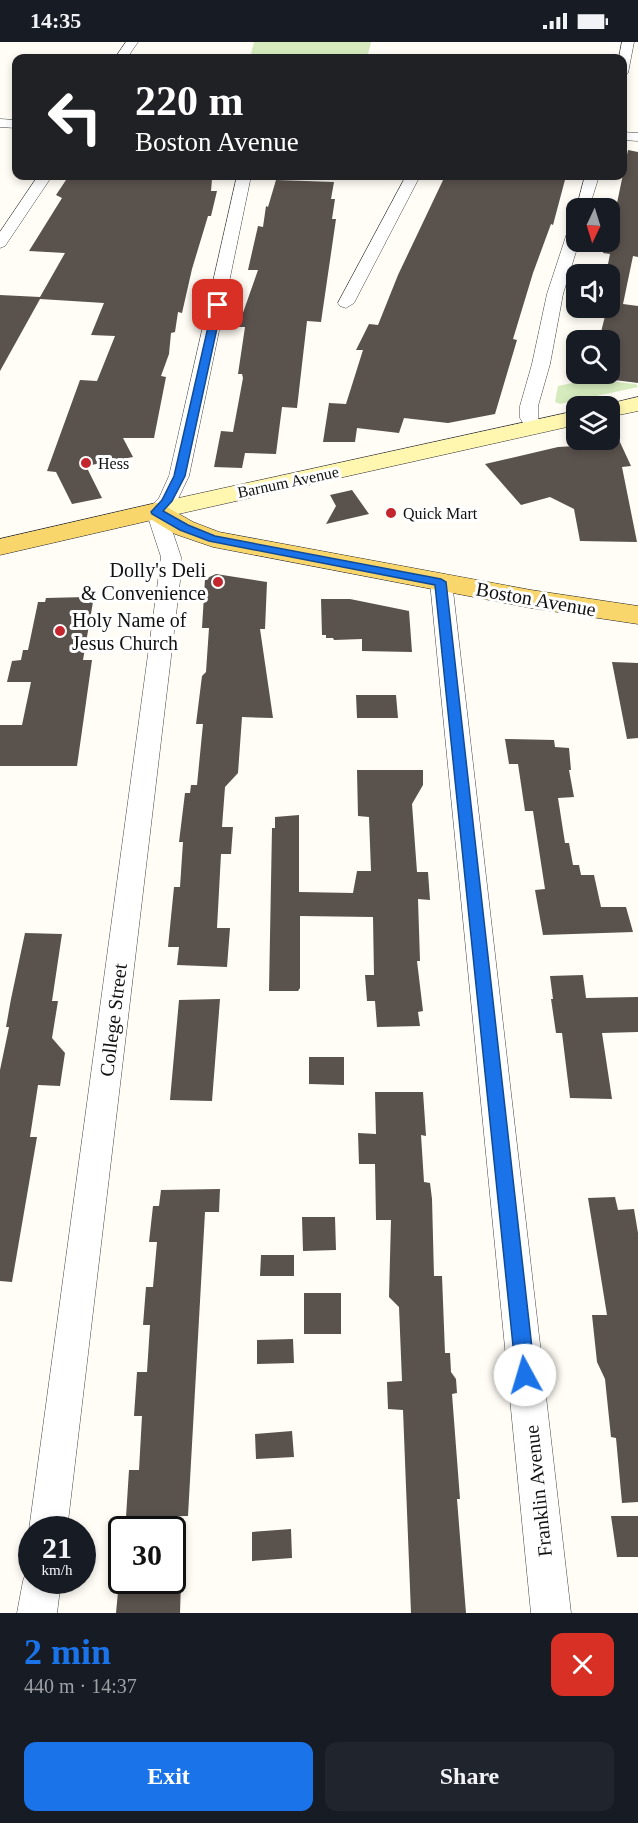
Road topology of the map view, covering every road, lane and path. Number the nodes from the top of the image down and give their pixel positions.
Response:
1 (42, 180) edge
2 (243, 180) edge
3 (411, 180) edge
4 (591, 180) edge
5 (585, 198) edge
6 (0, 243) edge
7 (568, 252) edge
8 (346, 303) dead end
9 (638, 404) edge
10 (620, 408) edge
11 (566, 420) edge
12 (534, 427) junction
13 (156, 512) junction
14 (0, 547) edge
15 (441, 582) junction
16 (638, 615) edge
17 (50, 1516) edge
18 (40, 1594) edge
19 (38, 1613) edge
20 (551, 1613) edge

1 - 6 street
2 - 13 street
3 - 8 street
4 - 5 street
7 - 12 street
9 - 10 main road
11 - 12 main road, Barnum Avenue
12 - 13 main road, Barnum Avenue
13 - 14 main road, Barnum Avenue
13 - 15 main road, Boston Avenue
13 - 17 street, College Street
15 - 16 main road, Boston Avenue
15 - 20 street, Franklin Avenue
18 - 19 street

